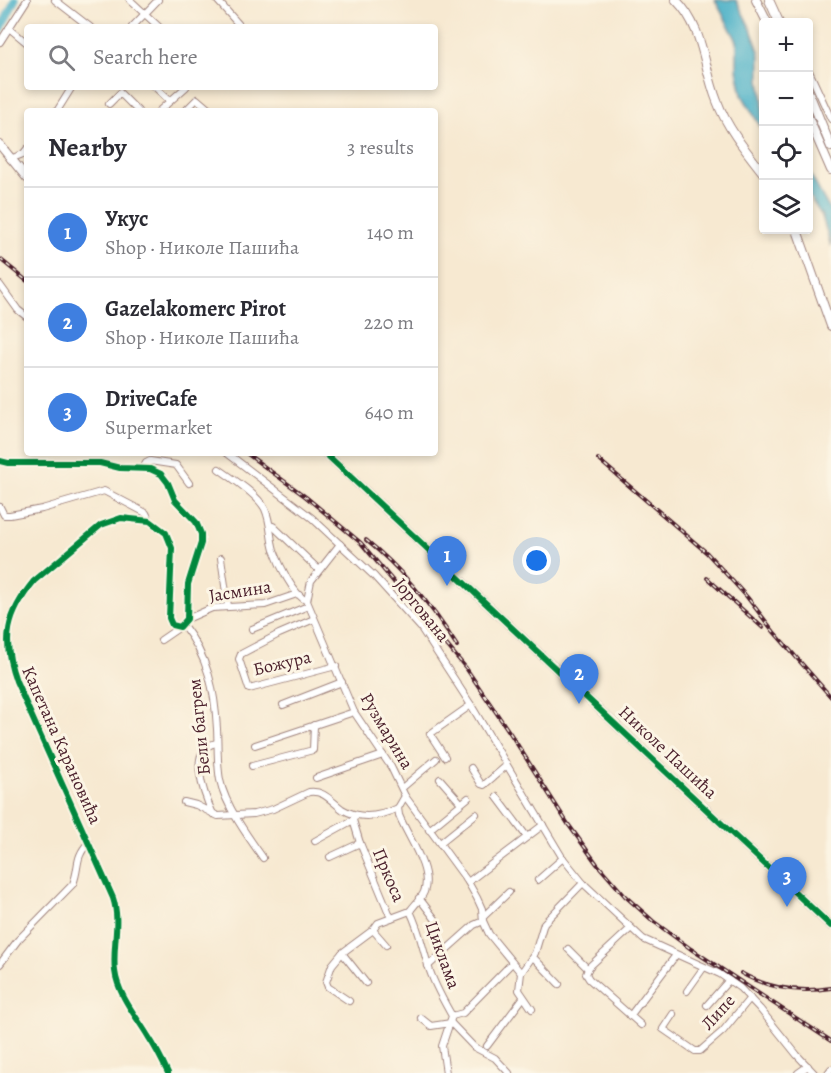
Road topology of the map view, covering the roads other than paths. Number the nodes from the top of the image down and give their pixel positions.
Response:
1 (27, 0) edge
2 (55, 0) edge
3 (130, 0) edge
4 (158, 0) edge
5 (217, 0) edge
6 (676, 0) edge
7 (756, 0) edge
8 (769, 0) edge
9 (145, 13) junction
10 (765, 18) edge
11 (777, 18) edge
12 (86, 24) edge
13 (135, 24) edge
14 (156, 24) edge
15 (238, 24) edge
16 (9, 28) junction
17 (24, 40) edge
18 (0, 42) edge
19 (809, 72) edge
20 (70, 90) edge
21 (158, 90) edge
22 (183, 90) edge
23 (170, 101) junction
24 (813, 103) edge
25 (109, 104) dead end
26 (59, 108) edge
27 (135, 108) edge
28 (162, 108) edge
29 (188, 108) edge
30 (208, 108) edge
31 (831, 118) edge
32 (812, 126) edge
33 (0, 145) edge
34 (831, 147) edge
35 (24, 154) edge
36 (10, 159) junction
37 (759, 167) edge
38 (831, 170) edge
39 (24, 175) edge
40 (798, 234) edge
41 (0, 287) edge
42 (24, 315) edge
43 (831, 326) edge
44 (231, 456) edge
45 (328, 456) edge
46 (0, 461) edge
47 (143, 468) junction
48 (219, 469) dead end
49 (189, 483) dead end
50 (0, 507) edge
51 (4, 515) junction
52 (150, 521) junction
53 (0, 522) edge
54 (270, 525) junction
55 (340, 544) junction
56 (221, 558) dead end
57 (319, 570) junction
58 (297, 594) junction
59 (308, 604) junction
60 (228, 606) junction
61 (314, 619) junction
62 (184, 624) junction
63 (252, 629) dead end
64 (0, 634) edge
65 (7, 637) junction
66 (161, 640) dead end
67 (336, 666) junction
68 (342, 682) junction
69 (283, 705) dead end
70 (471, 705) junction
71 (354, 712) junction
72 (314, 725) junction
73 (216, 743) junction
74 (255, 745) dead end
75 (383, 755) junction
76 (445, 757) dead end
77 (436, 759) dead end
78 (252, 766) dead end
79 (506, 766) junction
80 (471, 768) dead end
81 (316, 778) dead end
82 (440, 779) dead end
83 (402, 788) junction
84 (405, 796) junction
85 (497, 797) dead end
86 (468, 798) dead end
87 (184, 802) dead end
88 (461, 803) junction
89 (398, 808) junction
90 (213, 814) junction
91 (476, 814) dead end
92 (236, 815) junction
93 (354, 818) junction
94 (543, 825) junction
95 (429, 830) junction
96 (527, 837) junction
97 (315, 841) dead end
98 (89, 842) junction
99 (360, 843) junction
100 (440, 843) junction
101 (330, 857) dead end
102 (262, 858) dead end
103 (563, 858) junction
104 (537, 880) dead end
105 (468, 882) junction
106 (583, 883) junction
107 (509, 892) dead end
108 (420, 898) junction
109 (410, 911) junction
110 (391, 918) junction
111 (483, 919) junction
112 (439, 924) dead end
113 (831, 926) edge
114 (631, 928) junction
115 (373, 930) junction
116 (386, 945) dead end
117 (568, 948) dead end
118 (342, 953) junction
119 (676, 955) junction
120 (533, 957) junction
121 (512, 963) junction
122 (0, 964) edge
123 (428, 966) junction
124 (704, 967) junction
125 (588, 969) junction
126 (521, 973) junction
127 (729, 980) junction
128 (366, 982) dead end
129 (559, 984) dead end
130 (687, 991) dead end
131 (523, 998) junction
132 (750, 998) junction
133 (349, 1001) dead end
134 (706, 1005) dead end
135 (532, 1009) dead end
136 (673, 1014) dead end
137 (630, 1016) junction
138 (421, 1018) dead end
139 (451, 1019) junction
140 (641, 1025) dead end
141 (487, 1046) dead end
142 (808, 1066) junction
143 (831, 1069) edge
144 (168, 1073) edge
145 (446, 1073) edge
146 (509, 1073) edge
147 (798, 1073) edge
148 (814, 1073) edge
149 (828, 1073) edge

1 - 16 street
2 - 12 street
3 - 9 street
4 - 9 street
5 - 15 street
6 - 37 main road
7 - 10 highway
8 - 11 highway
9 - 13 street
9 - 14 street
16 - 17 street
16 - 18 street
19 - 31 street
20 - 26 street
21 - 23 street
22 - 23 street
23 - 28 street
24 - 34 highway
25 - 27 street
29 - 30 street
32 - 38 highway
33 - 36 main road
35 - 36 street
36 - 39 main road
40 - 43 main road
41 - 42 street
44 - 55 street, Јоргована
45 - 113 main road, Николе Пашића
46 - 47 street
47 - 49 street
47 - 62 street
48 - 54 street
50 - 51 street
51 - 52 street
51 - 53 street
52 - 62 street
52 - 65 street, Капетана Карановића
54 - 57 street
54 - 58 street
55 - 57 street
55 - 70 street, Јоргована
56 - 60 street
57 - 59 street
58 - 59 street
58 - 60 street, Јасмина
59 - 61 street, Рузмарина
59 - 63 street
60 - 62 street, Јасмина
61 - 67 street, Рузмарина
61 - 67 street, Божура
62 - 66 street, Јасмина
62 - 73 street, Бели багрем
64 - 65 street
65 - 98 street, Капетана Карановића
67 - 68 street, Рузмарина
68 - 69 street, Рузмарина
68 - 71 street, Рузмарина
70 - 76 street
70 - 79 street, Јоргована
71 - 72 street
71 - 75 street, Рузмарина
72 - 74 street
72 - 78 street
73 - 90 street
73 - 92 street, Бели багрем
75 - 81 street
75 - 83 street, Рузмарина
77 - 83 street, Рузмарина
79 - 80 street
79 - 94 street, Јоргована
82 - 88 street
83 - 84 street
84 - 89 street
84 - 95 street, Рузмарина
85 - 96 street
86 - 88 street
87 - 90 street
88 - 95 street
89 - 93 street
89 - 108 street, Циклама
90 - 92 street
91 - 100 street
92 - 93 street
92 - 102 street, Бели багрем
93 - 97 street
93 - 99 street, Пркоса
94 - 96 street
94 - 103 street, Јоргована
95 - 100 street, Рузмарина
96 - 105 street
98 - 122 street, Капетана Карановића
98 - 144 street, Капетана Карановића
99 - 101 street, Пркоса
99 - 110 street, Пркоса
100 - 105 street, Рузмарина
103 - 104 street
103 - 106 street, Јоргована
105 - 111 street, Рузмарина
106 - 114 street, Јоргована
106 - 120 street
107 - 111 street
108 - 109 street, Циклама
108 - 112 street, Циклама
109 - 110 street
109 - 123 street, Циклама
110 - 115 street
111 - 121 street, Рузмарина
111 - 123 street
114 - 119 street, Јоргована
114 - 125 street
115 - 116 street
115 - 118 street
117 - 125 street
118 - 128 street
118 - 133 street
119 - 124 street, Јоргована
119 - 137 street
120 - 126 street
120 - 129 street
121 - 126 street, Рузмарина
121 - 139 street
123 - 139 street, Циклама
124 - 127 street, Јоргована
124 - 130 street
125 - 137 street
126 - 131 street
127 - 132 street, Јоргована
127 - 134 street
131 - 135 street
131 - 141 street
132 - 136 street, Липе
132 - 142 street, Јоргована
137 - 140 street
138 - 139 street
139 - 145 street
139 - 146 street, Циклама
142 - 147 street
142 - 148 street, Јоргована
143 - 149 street

